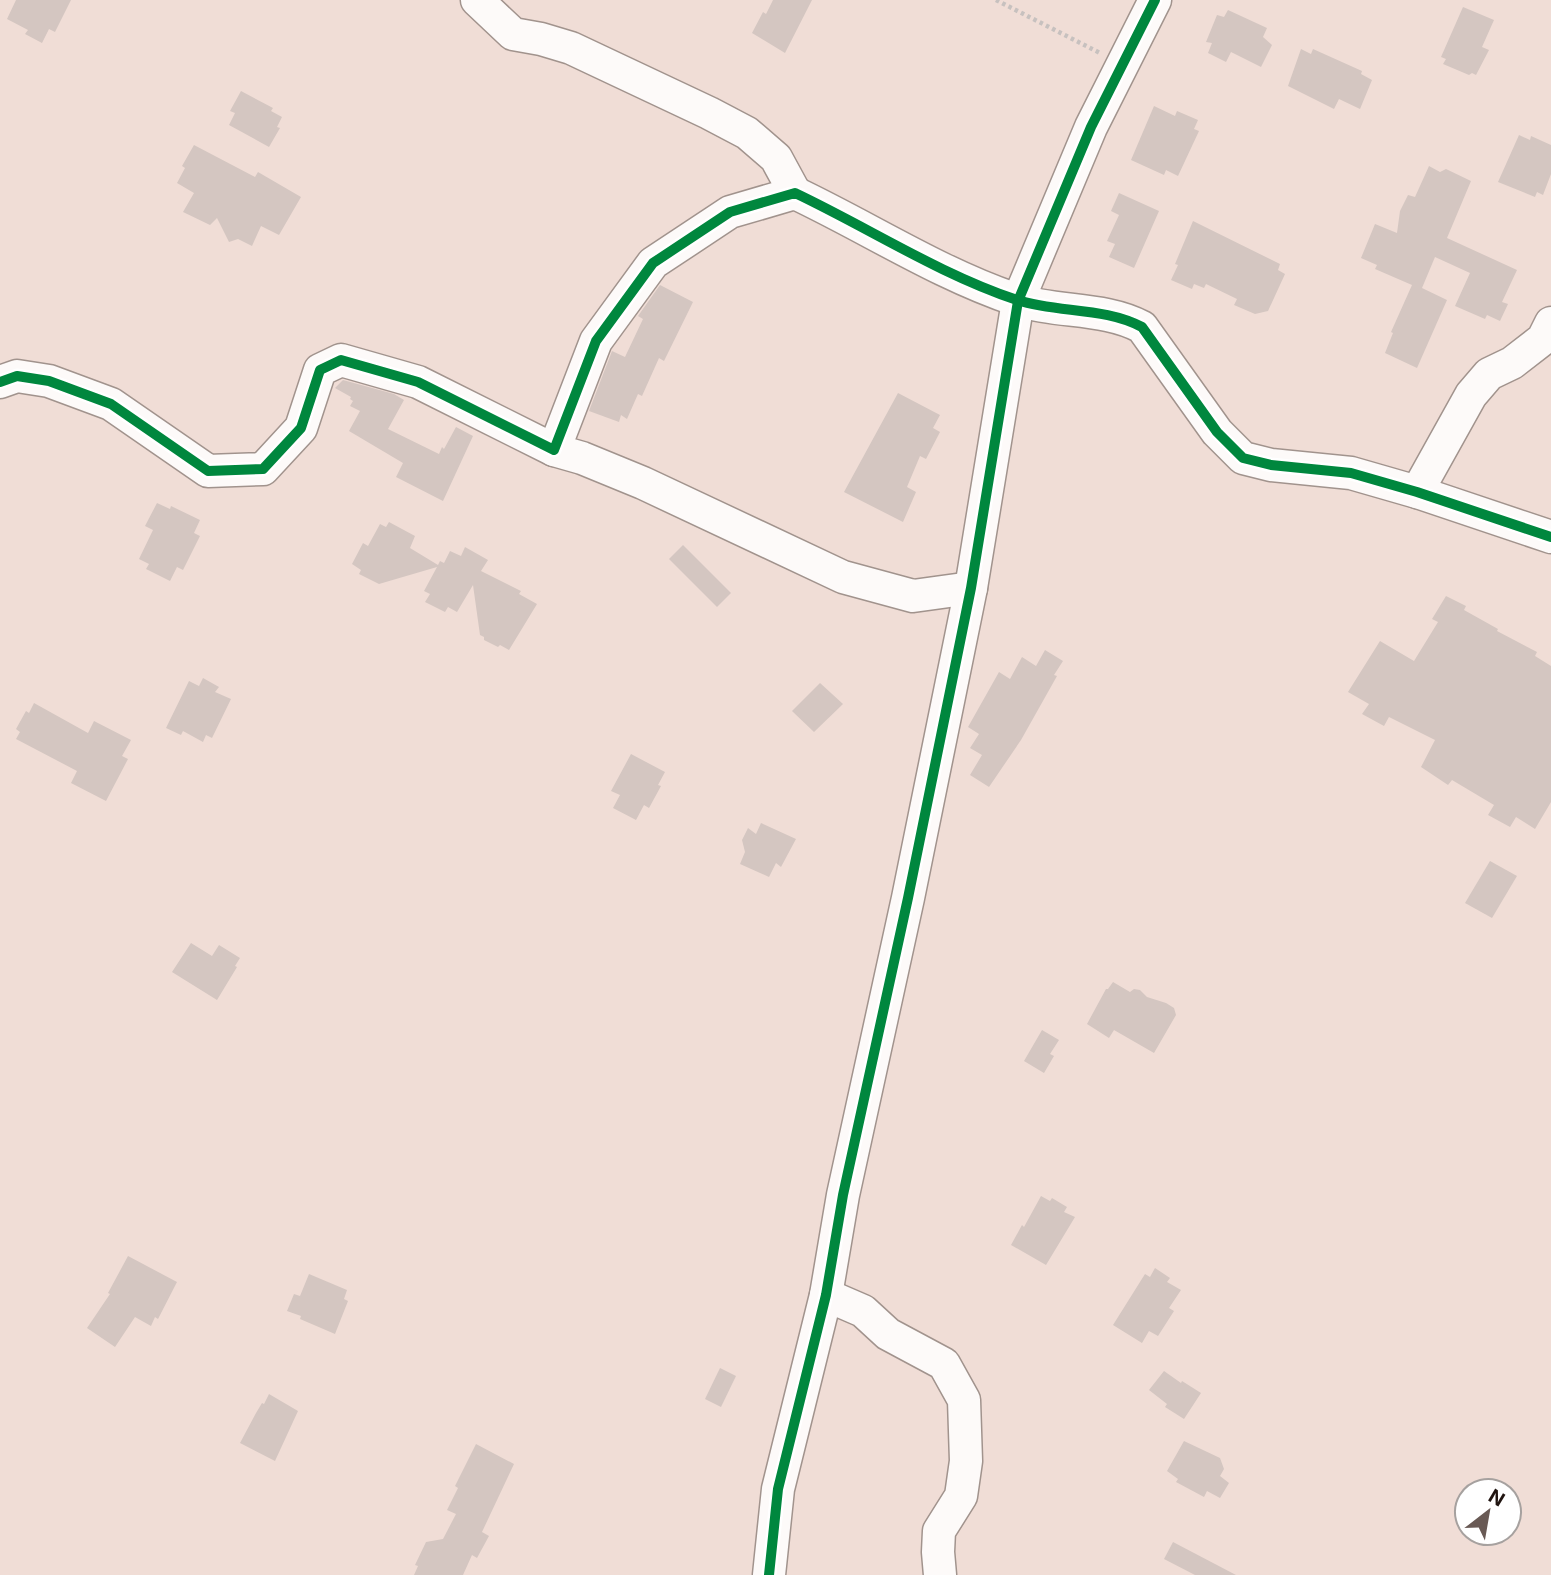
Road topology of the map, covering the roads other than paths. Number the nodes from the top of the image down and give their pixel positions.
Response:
1 (477, 0) edge
2 (1155, 0) edge
3 (795, 193) junction
4 (1018, 300) junction
5 (1551, 323) edge
6 (0, 382) edge
7 (554, 450) junction
8 (1417, 492) junction
9 (1551, 537) edge
10 (971, 588) junction
11 (826, 1295) junction
12 (769, 1575) edge
13 (940, 1575) edge

1 - 3 street
2 - 4 street
3 - 4 street
3 - 7 street
4 - 8 street
4 - 10 street
5 - 8 street
6 - 7 street
7 - 10 street
8 - 9 street
10 - 11 street
11 - 12 street
11 - 13 street

